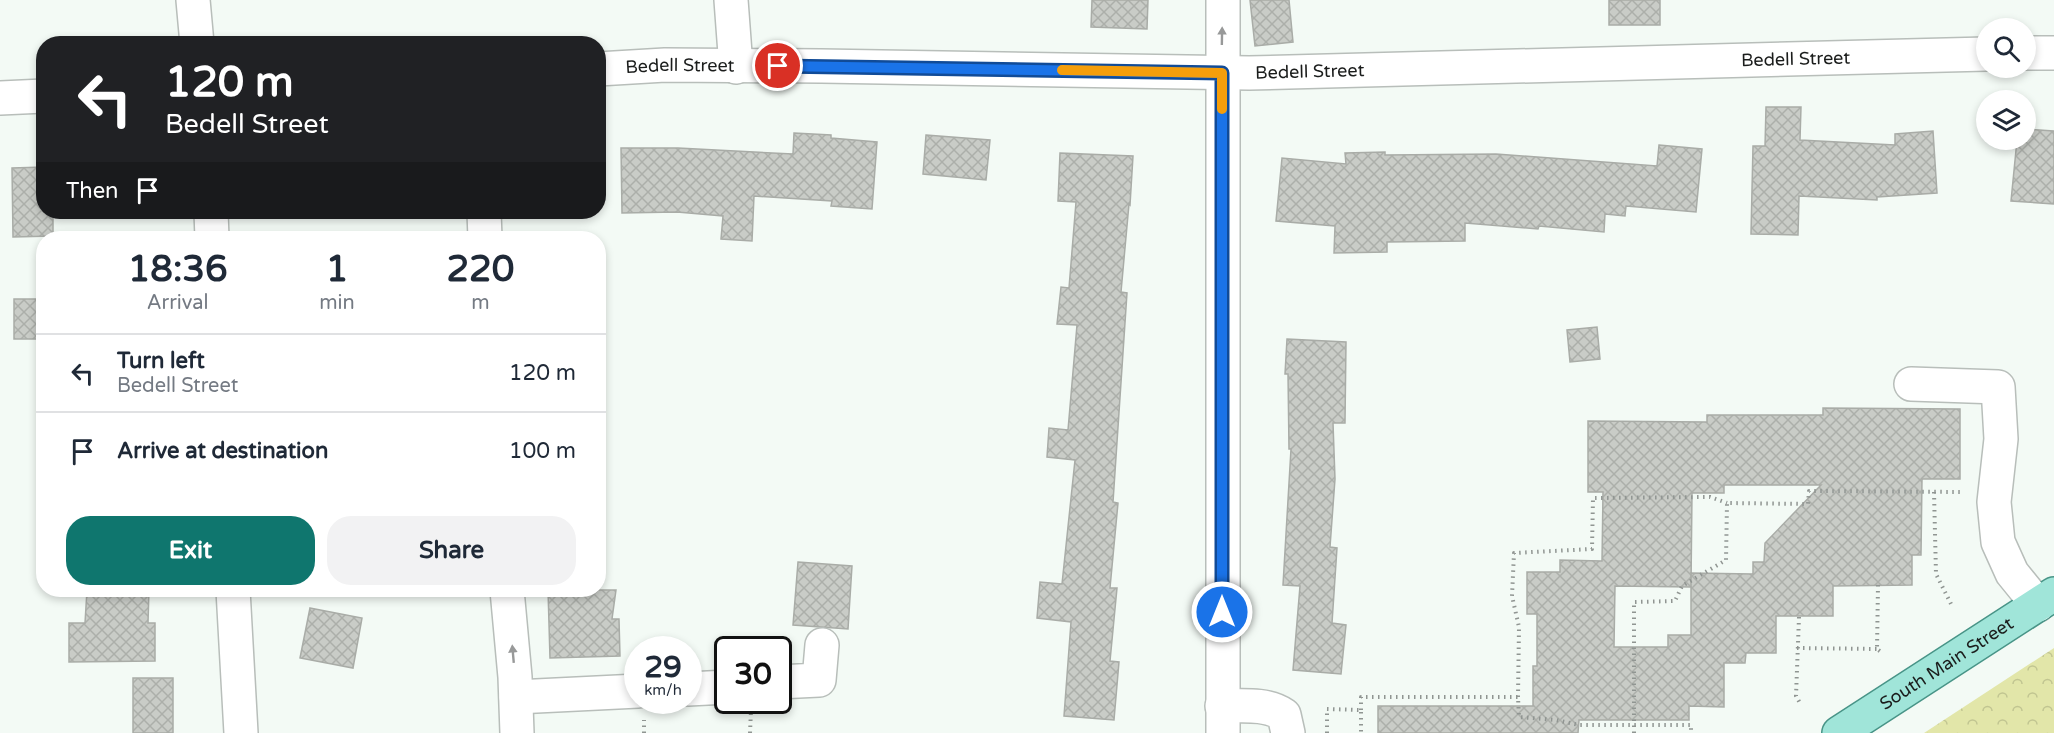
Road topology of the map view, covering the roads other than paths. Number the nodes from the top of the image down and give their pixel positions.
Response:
1 (193, 0) edge
2 (731, 0) edge
3 (1223, 0) edge
4 (196, 36) edge
5 (2036, 53) edge
6 (2054, 53) edge
7 (1976, 54) edge
8 (735, 66) junction
9 (606, 69) edge
10 (1222, 73) junction
11 (36, 96) edge
12 (0, 98) edge
13 (1911, 384) dead end
14 (232, 597) edge
15 (508, 597) edge
16 (2046, 599) edge
17 (822, 645) dead end
18 (792, 681) edge
19 (624, 692) edge
20 (516, 696) junction
21 (1223, 719) edge
22 (241, 733) edge
23 (517, 733) edge
24 (1288, 733) edge
25 (1839, 733) edge

1 - 4 street
2 - 8 street
10 -> 3 street
5 - 6 street
7 - 10 street, Bedell Street
8 - 9 street, Bedell Street
8 - 10 street, Bedell Street
10 - 21 street
11 - 12 street
13 - 16 street
14 - 22 street
20 -> 15 street
16 - 25 main road, South Main Street
17 - 18 street
19 - 20 street
20 - 23 street
21 - 24 street

